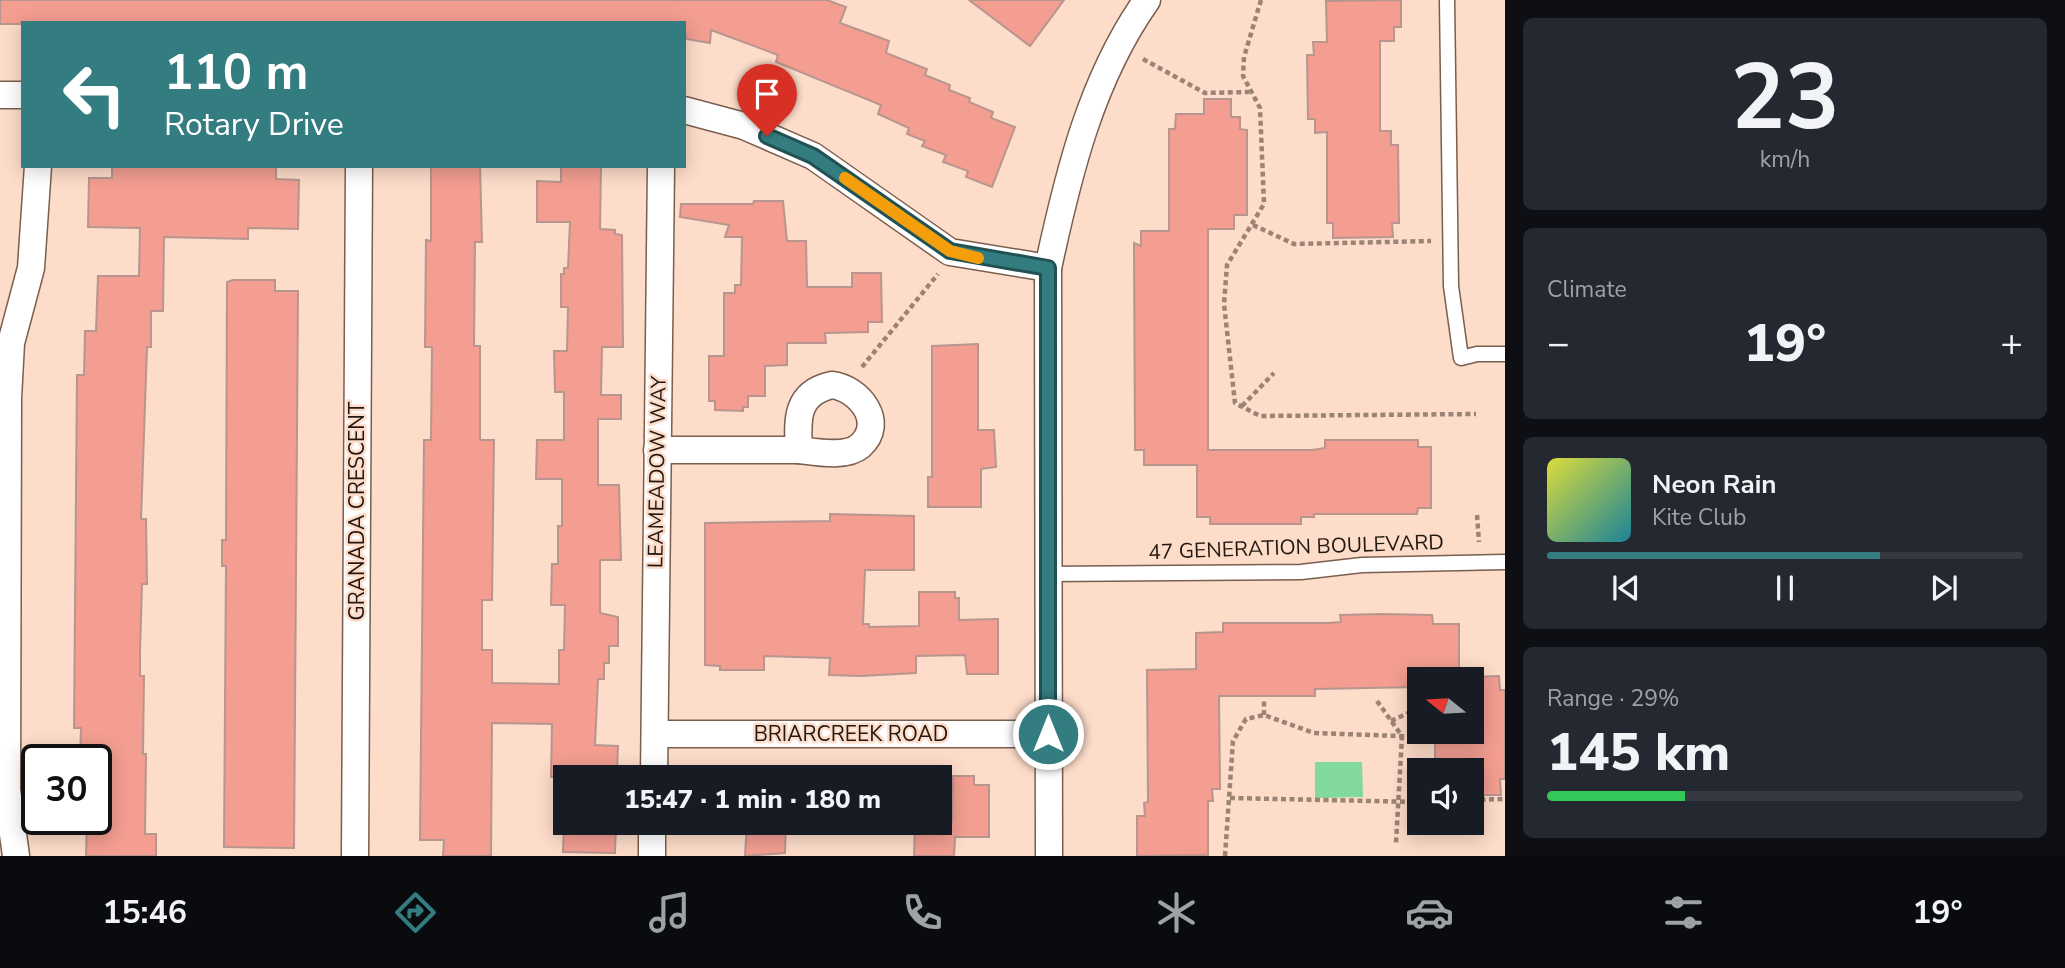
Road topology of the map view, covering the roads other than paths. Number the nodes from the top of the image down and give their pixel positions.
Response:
1 (1147, 0) edge
2 (1447, 0) edge
3 (0, 95) edge
4 (21, 95) edge
5 (686, 111) edge
6 (38, 168) edge
7 (359, 168) edge
8 (661, 168) edge
9 (1048, 268) junction
10 (1505, 354) edge
11 (657, 450) junction
12 (799, 450) junction
13 (1505, 562) edge
14 (1047, 573) junction
15 (655, 734) junction
16 (1048, 734) junction
17 (654, 765) edge
18 (652, 835) edge
19 (16, 856) edge
20 (355, 856) edge
21 (652, 856) edge
22 (1049, 856) edge

1 - 9 street
2 - 10 lane
3 - 4 street
5 - 9 street
6 - 19 street
7 - 20 street, GRANADA CRESCENT
8 - 11 street, LEAMEADOW WAY
9 - 14 street
11 - 12 street
11 - 15 street, LEAMEADOW WAY
12 - 12 street
13 - 14 lane, 47 GENERATION BOULEVARD
14 - 16 street
15 - 16 street, BRIARCREEK ROAD
15 - 17 street, LEAMEADOW WAY
16 - 22 street
18 - 21 street

